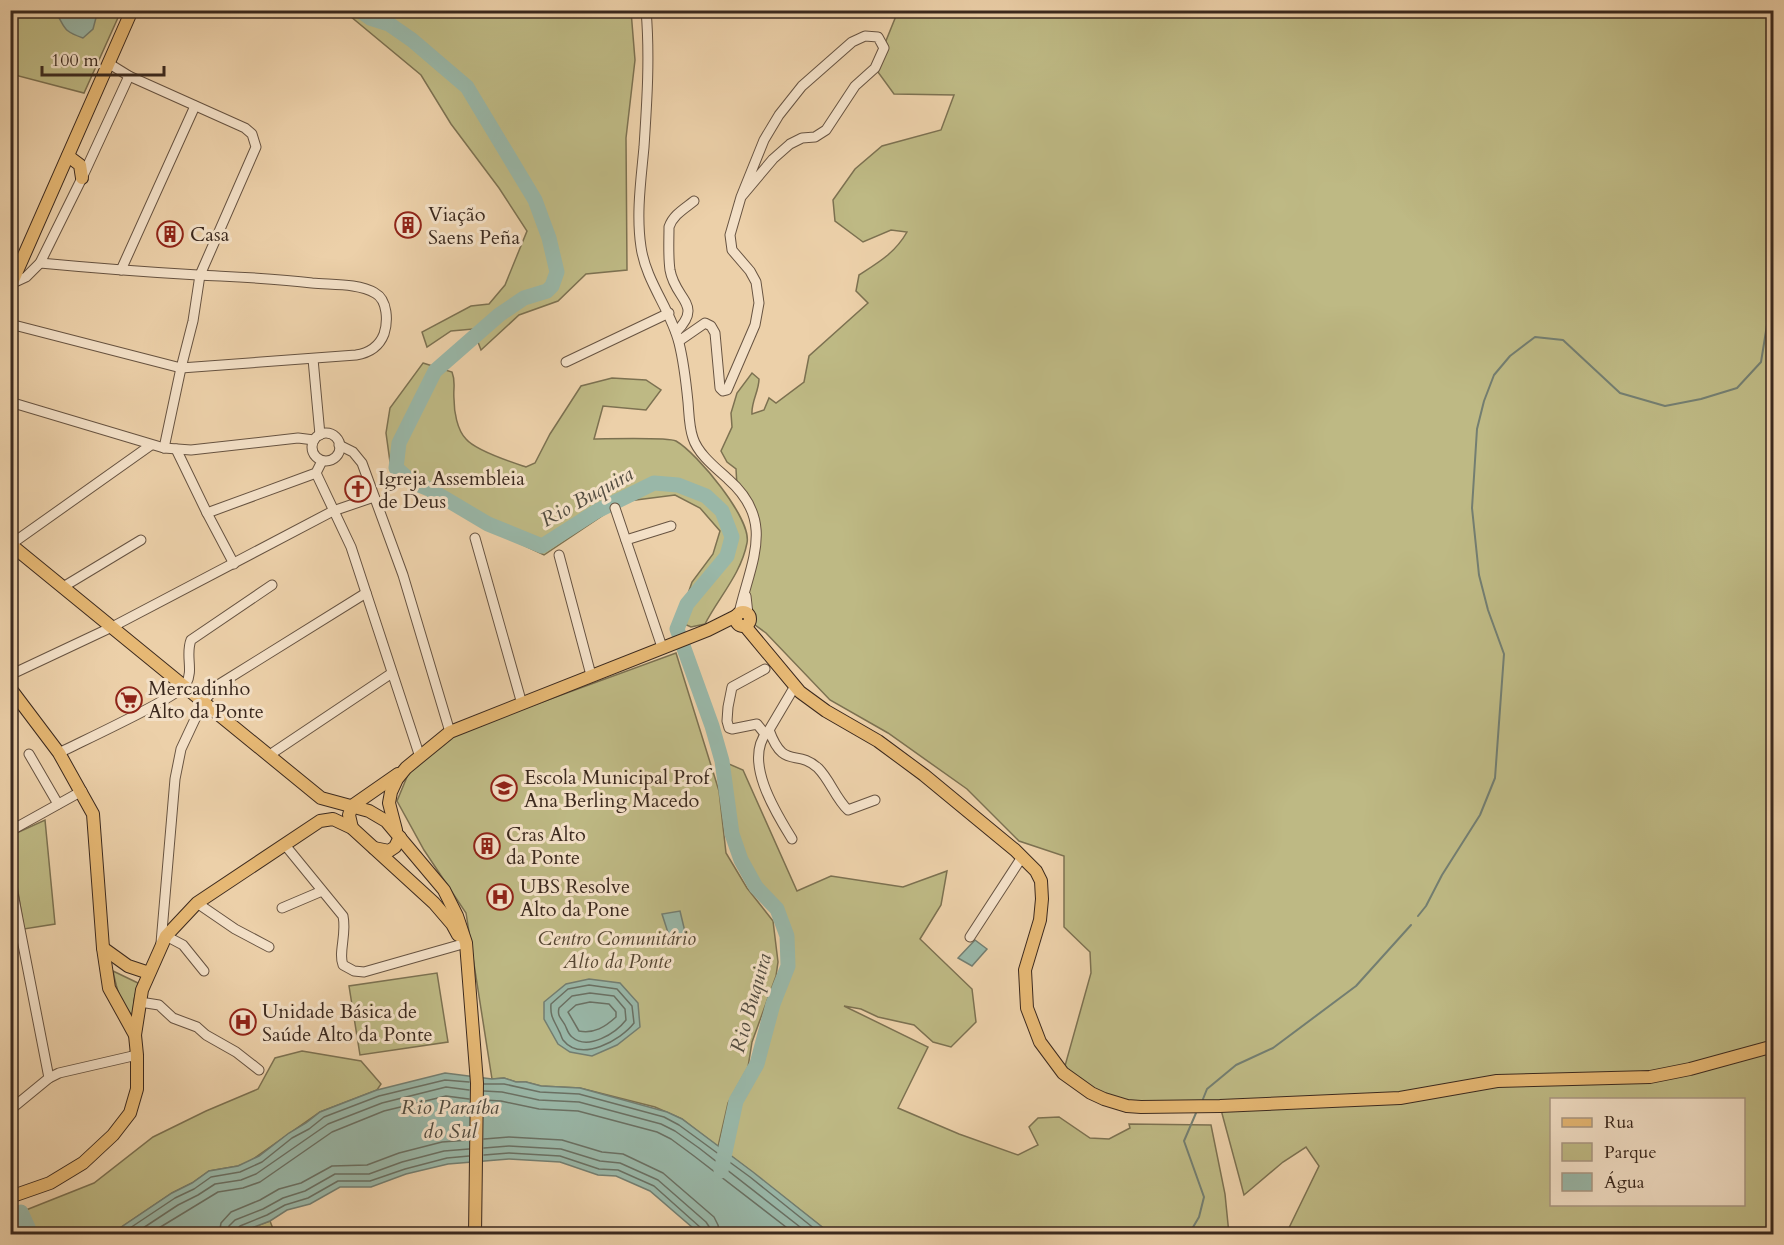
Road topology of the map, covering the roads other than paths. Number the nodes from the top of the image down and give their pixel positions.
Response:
1 (132, 10) edge
2 (646, 10) edge
3 (108, 63) junction
4 (129, 76) junction
5 (195, 106) junction
6 (68, 156) junction
7 (82, 178) junction
8 (741, 197) junction
9 (694, 201) dead end
10 (40, 263) junction
11 (121, 270) junction
12 (200, 275) junction
13 (12, 285) edge
14 (10, 296) edge
15 (669, 313) junction
16 (10, 324) edge
17 (677, 337) junction
18 (314, 360) junction
19 (566, 362) dead end
20 (181, 368) junction
21 (10, 402) edge
22 (317, 437) junction
23 (151, 445) junction
24 (339, 445) junction
25 (164, 448) junction
26 (176, 449) junction
27 (322, 460) junction
28 (316, 473) junction
29 (374, 497) junction
30 (615, 508) dead end
31 (333, 511) junction
32 (207, 513) junction
33 (671, 526) dead end
34 (475, 538) dead end
35 (141, 540) dead end
36 (626, 540) junction
37 (11, 544) edge
38 (559, 555) dead end
39 (234, 564) junction
40 (272, 585) dead end
41 (63, 587) junction
42 (366, 593) junction
43 (742, 619) junction
44 (112, 627) junction
45 (666, 645) junction
46 (765, 669) dead end
47 (392, 673) junction
48 (10, 675) edge
49 (591, 675) junction
50 (795, 686) junction
51 (185, 687) junction
52 (10, 688) edge
53 (203, 702) junction
54 (522, 704) junction
55 (450, 732) junction
56 (767, 732) junction
57 (59, 753) junction
58 (29, 754) dead end
59 (268, 756) junction
60 (420, 757) junction
61 (406, 768) junction
62 (82, 791) junction
63 (321, 798) junction
64 (875, 800) dead end
65 (58, 804) junction
66 (352, 806) junction
67 (321, 821) junction
68 (12, 828) edge
69 (352, 828) junction
70 (398, 835) junction
71 (792, 839) dead end
72 (285, 845) junction
73 (373, 848) junction
74 (1022, 857) junction
75 (10, 878) edge
76 (322, 891) junction
77 (197, 903) junction
78 (282, 908) dead end
79 (14, 917) edge
80 (970, 937) dead end
81 (164, 941) junction
82 (465, 945) junction
83 (269, 947) dead end
84 (104, 948) junction
85 (204, 971) dead end
86 (149, 973) junction
87 (140, 1002) junction
88 (135, 1035) junction
89 (1773, 1046) edge
90 (137, 1055) junction
91 (259, 1070) dead end
92 (49, 1078) junction
93 (10, 1110) edge
94 (10, 1197) edge
95 (475, 1234) edge

1 - 3 main road
2 - 15 street
3 - 4 street
3 - 6 main road
4 - 5 street
4 - 7 street
5 - 11 street
5 - 12 street
6 - 7 main road
6 - 13 main road
7 - 10 street
8 - 8 street
8 - 17 street
9 - 17 street
10 - 11 street
10 - 13 street
11 - 12 street
12 - 18 street
12 - 20 street
13 - 14 main road
15 - 17 street
15 - 19 street
16 - 20 street
17 - 43 street
18 - 20 street
18 - 22 street
20 - 25 street
21 - 23 street
22 - 24 street
22 - 26 street
22 - 27 street
23 - 25 street
23 - 37 street
24 - 27 street
24 - 29 street
25 - 26 street
26 - 32 street
27 - 28 street
28 - 31 street
28 - 32 street
29 - 31 street
29 - 55 street
30 - 36 street
31 - 39 street
31 - 42 street
32 - 39 street
33 - 36 street
34 - 54 street
35 - 41 street
36 - 45 street
37 - 41 main road
38 - 49 street
39 - 44 street
40 - 51 street
41 - 44 main road
42 - 47 street
42 - 53 street
43 - 45 main road
43 - 50 main road
44 - 48 street
44 - 51 main road
45 - 49 main road
46 - 56 street
47 - 59 street
47 - 60 street
49 - 54 main road
50 - 56 street
50 - 74 main road
51 - 53 main road
51 - 57 street
52 - 57 main road
53 - 59 main road
53 - 81 street
54 - 55 main road
55 - 60 main road
56 - 64 street
56 - 71 street
57 - 62 main road
58 - 65 street
59 - 63 main road
60 - 61 main road
61 - 66 main road
61 - 70 main road
62 - 65 street
62 - 84 main road
63 - 66 main road
63 - 67 main road
65 - 68 street
66 - 69 main road
66 - 70 main road
67 - 69 main road
67 - 72 main road
69 - 73 main road
70 - 73 main road
70 - 82 main road
72 - 76 street
72 - 77 main road
73 - 82 main road
74 - 80 street
74 - 89 main road
75 - 79 street
76 - 78 street
76 - 82 street
77 - 81 main road
77 - 83 street
79 - 92 street
81 - 85 street
81 - 86 main road
82 - 95 main road
84 - 86 main road
84 - 88 main road
86 - 87 main road
87 - 88 main road
87 - 91 street
88 - 90 main road
90 - 92 street
90 - 94 main road
92 - 93 street

